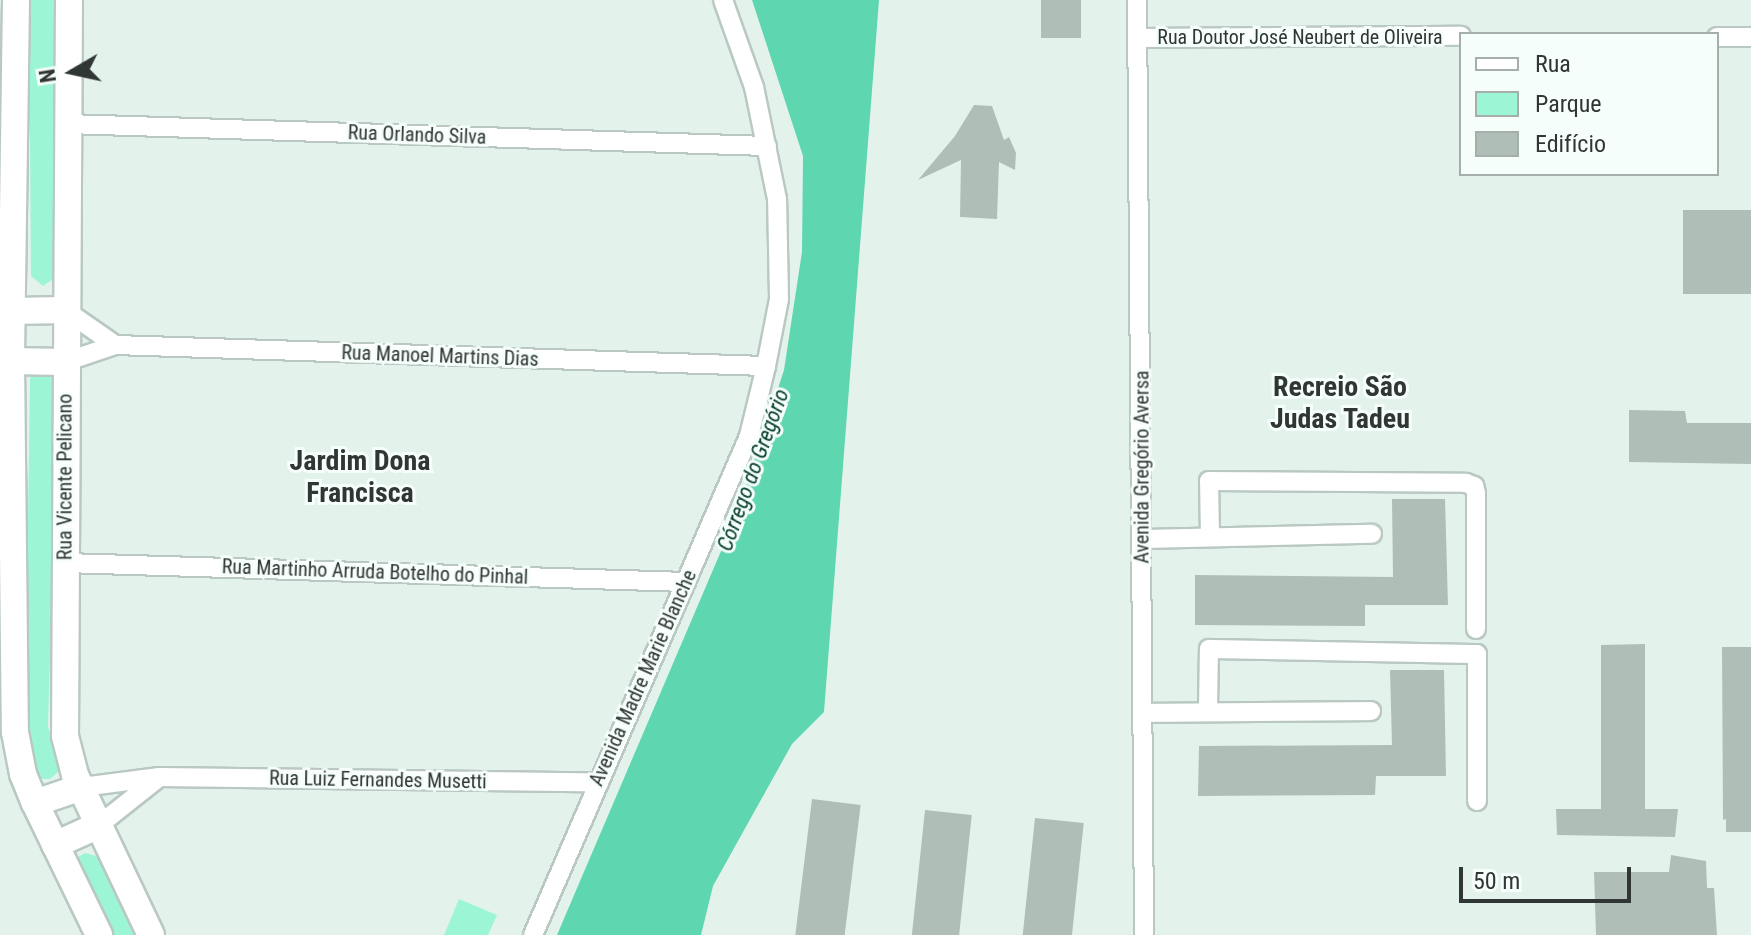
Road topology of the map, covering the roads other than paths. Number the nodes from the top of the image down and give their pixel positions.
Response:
1 (16, 0) edge
2 (69, 0) edge
3 (723, 0) edge
4 (1137, 0) edge
5 (1459, 36) edge
6 (1719, 37) edge
7 (1751, 37) edge
8 (1138, 38) junction
9 (67, 124) junction
10 (767, 146) junction
11 (65, 310) junction
12 (12, 311) junction
13 (115, 345) junction
14 (11, 361) junction
15 (65, 362) junction
16 (766, 366) junction
17 (1372, 534) dead end
18 (1210, 536) junction
19 (1143, 539) junction
20 (65, 563) junction
21 (686, 582) junction
22 (1476, 629) dead end
23 (6, 643) edge
24 (1208, 710) junction
25 (1371, 711) dead end
26 (1143, 713) junction
27 (159, 777) junction
28 (597, 782) junction
29 (82, 787) junction
30 (1477, 801) dead end
31 (35, 803) junction
32 (99, 825) junction
33 (55, 845) junction
34 (95, 933) edge
35 (151, 935) edge
36 (533, 935) edge
37 (1144, 935) edge

1 - 12 street
2 - 9 street, Rua Vicente Pelicano
3 - 10 street, Avenida Madre Marie Blanche
4 - 8 street, Avenida Gregório Aversa
5 - 8 street, Rua Doutor José Neubert de Oliveira
6 - 7 street
8 - 19 street, Avenida Gregório Aversa
9 - 10 street, Rua Orlando Silva
9 - 11 street, Rua Vicente Pelicano
10 - 16 street, Avenida Madre Marie Blanche
11 - 12 street
11 - 13 street
11 - 15 street, Rua Vicente Pelicano
12 - 14 street
13 - 15 street, Rua Manoel Martins Dias
13 - 16 street, Rua Manoel Martins Dias
14 - 15 street
14 - 23 street
15 - 20 street, Rua Vicente Pelicano
16 - 21 street, Avenida Madre Marie Blanche
17 - 18 street
18 - 19 street
18 - 22 street
19 - 26 street, Avenida Gregório Aversa
20 - 21 street, Rua Martinho Arruda Botelho do Pinhal
20 - 29 street, Rua Vicente Pelicano
21 - 28 street, Avenida Madre Marie Blanche
23 - 31 street
24 - 25 street
24 - 26 street
24 - 30 street
26 - 37 street, Avenida Gregório Aversa
27 - 28 street, Rua Luiz Fernandes Musetti
27 - 29 street, Rua Luiz Fernandes Musetti
27 - 32 street
28 - 36 street, Avenida Madre Marie Blanche
29 - 31 street
29 - 32 street, Rua Vicente Pelicano
31 - 33 street
32 - 33 street
32 - 35 street, Rua Vicente Pelicano
33 - 34 street

